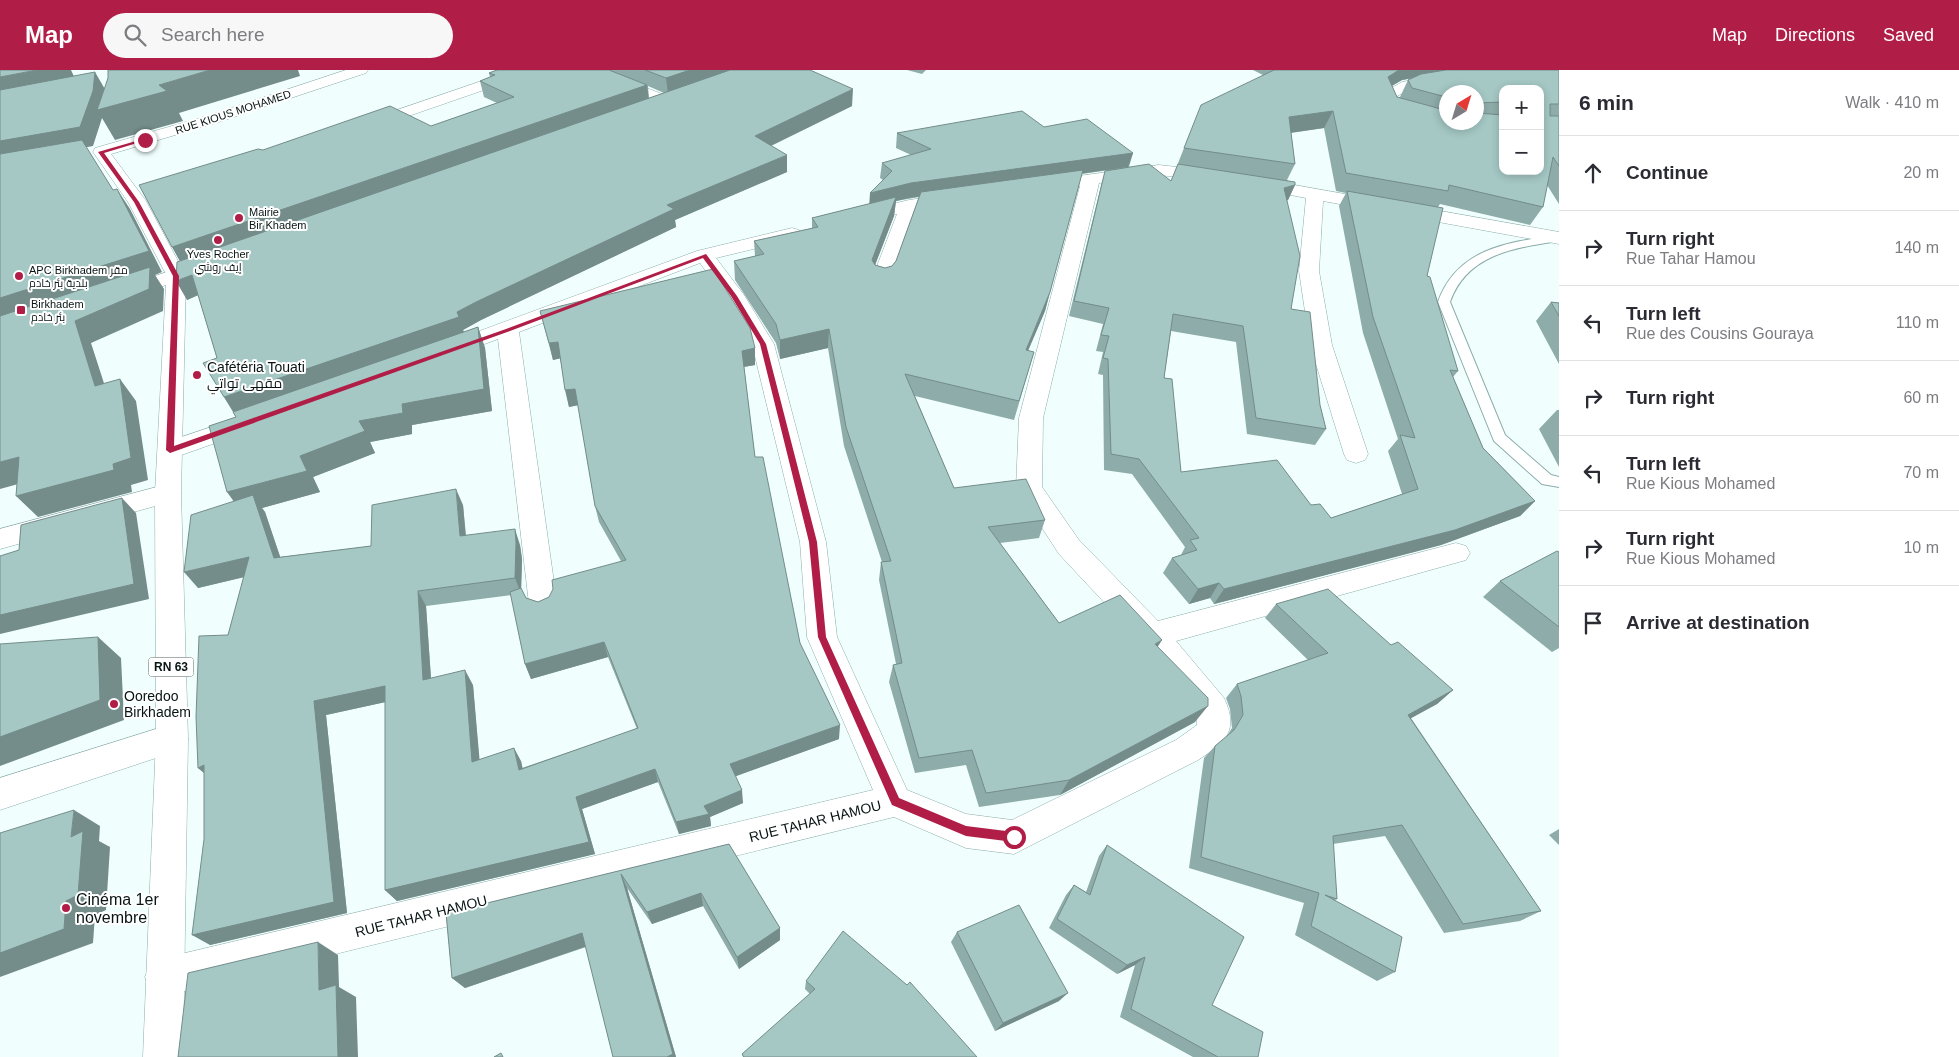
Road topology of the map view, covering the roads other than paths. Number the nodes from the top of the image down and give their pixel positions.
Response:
1 (360, 70) edge
2 (528, 70) edge
3 (588, 70) edge
4 (1502, 70) edge
5 (685, 94) edge
6 (667, 101) junction
7 (639, 110) edge
8 (1421, 120) edge
9 (349, 131) edge
10 (103, 144) junction
11 (83, 155) edge
12 (1091, 179) junction
13 (1024, 189) edge
14 (1315, 194) junction
15 (976, 196) edge
16 (908, 205) junction
17 (843, 221) edge
18 (806, 230) edge
19 (1559, 238) edge
20 (704, 255) junction
21 (231, 256) edge
22 (176, 276) junction
23 (882, 278) edge
24 (102, 300) edge
25 (508, 330) junction
26 (433, 357) edge
27 (264, 417) edge
28 (170, 450) junction
29 (1356, 454) dead end
30 (1559, 482) edge
31 (168, 493) junction
32 (0, 539) edge
33 (1456, 553) dead end
34 (543, 604) edge
35 (1153, 635) junction
36 (172, 739) junction
37 (0, 794) edge
38 (895, 802) junction
39 (164, 977) junction
40 (163, 1057) edge

1 - 10 street, RUE KIOUS MOHAMED
2 - 9 street
3 - 6 street
4 - 8 street
5 - 6 street
6 - 7 street
10 - 11 street, RUE KIOUS MOHAMED
10 - 22 street
12 - 13 street
12 - 14 street
12 - 35 street
14 - 19 street
14 - 29 street
15 - 16 street
16 - 17 street
16 - 23 street
18 - 20 street
19 - 30 lane
20 - 25 street
20 - 38 street, RUE TAHAR HAMOU
21 - 22 street
22 - 24 street
22 - 28 street, RN 63
25 - 26 street
25 - 34 street
27 - 28 street
28 - 31 street, RN 63
31 - 32 street
31 - 36 street, RN 63
33 - 35 street
35 - 38 street
36 - 37 street
36 - 39 street, RN 63
38 - 39 street, RUE TAHAR HAMOU
39 - 40 street, RN 63

